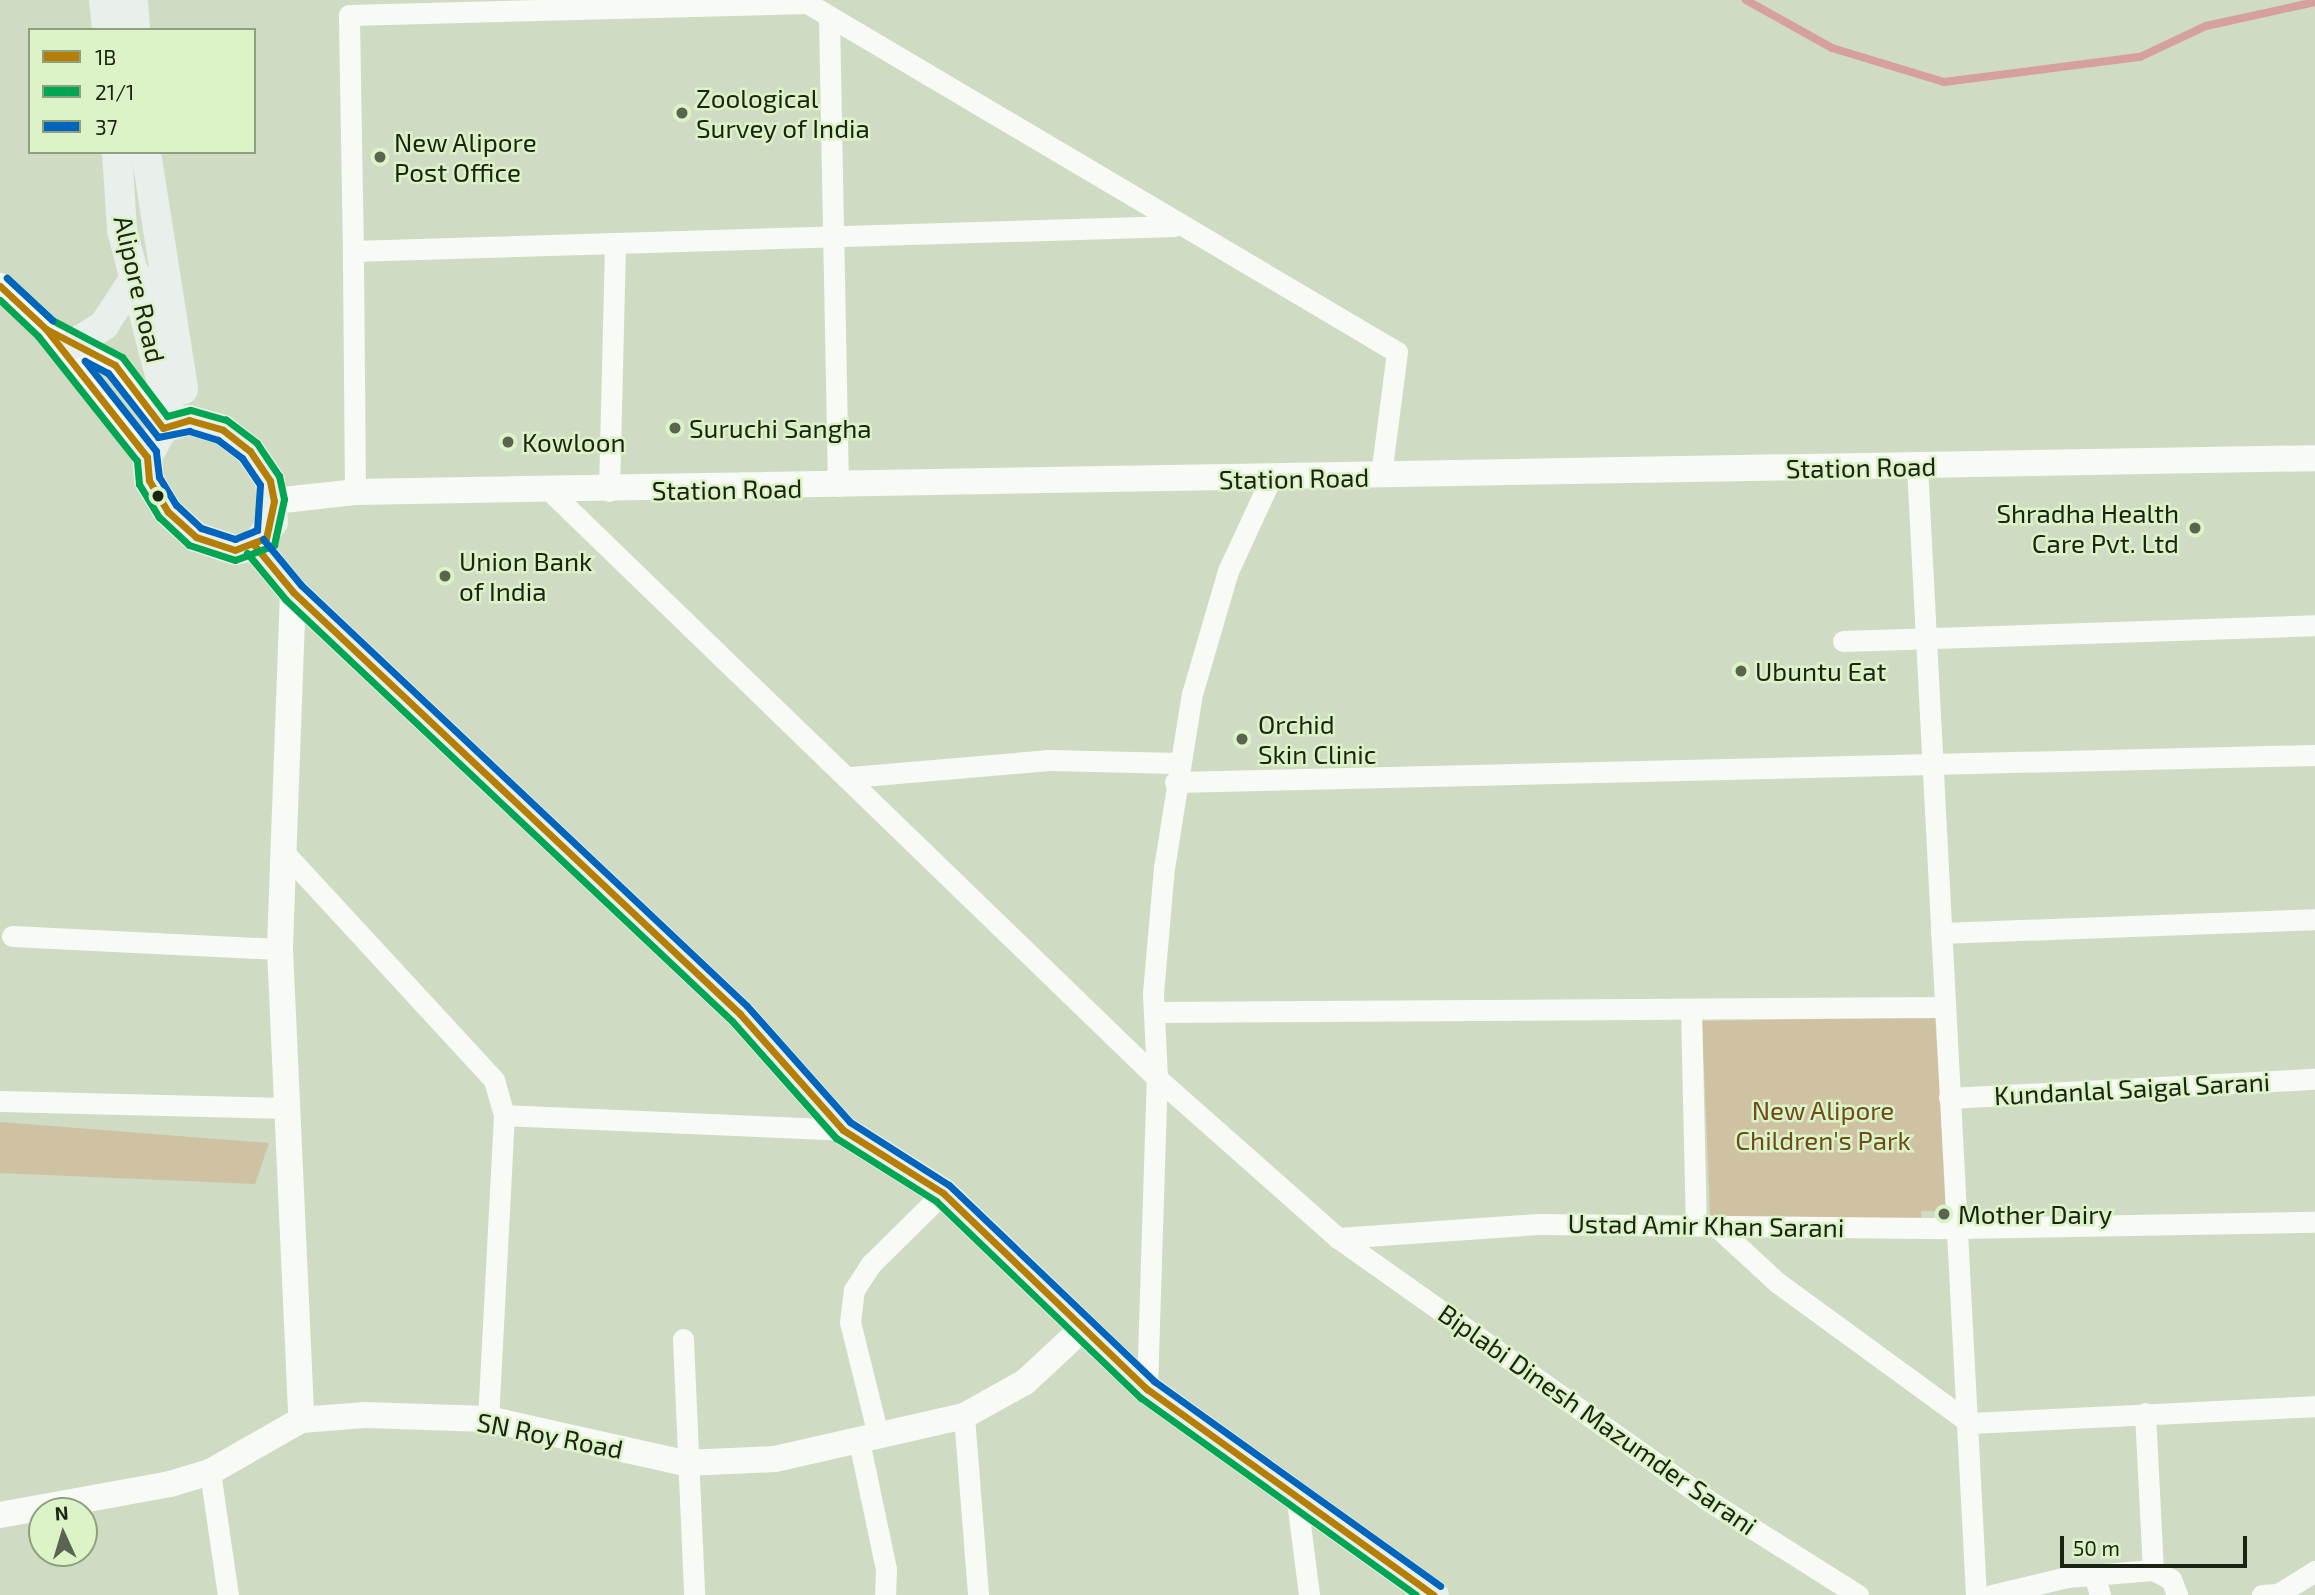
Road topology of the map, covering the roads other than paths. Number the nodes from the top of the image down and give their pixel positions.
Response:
1 (104, 0) edge
2 (133, 0) edge
3 (804, 1) edge
4 (829, 18) junction
5 (107, 28) edge
6 (135, 28) edge
7 (117, 154) edge
8 (146, 154) edge
9 (1175, 226) junction
10 (836, 234) junction
11 (615, 243) junction
12 (353, 251) junction
13 (136, 276) junction
14 (0, 286) edge
15 (46, 329) junction
16 (74, 344) junction
17 (175, 424) junction
18 (147, 457) junction
19 (2315, 458) edge
20 (1917, 466) junction
21 (1381, 476) junction
22 (1271, 478) junction
23 (838, 486) junction
24 (609, 491) junction
25 (355, 492) junction
26 (551, 492) junction
27 (274, 501) junction
28 (255, 545) junction
29 (293, 592) junction
30 (2315, 625) edge
31 (1926, 639) junction
32 (1843, 640) dead end
33 (2315, 755) edge
34 (1932, 768) junction
35 (1177, 772) junction
36 (851, 777) junction
37 (281, 849) junction
38 (2315, 919) edge
39 (1941, 933) junction
40 (12, 936) dead end
41 (280, 949) junction
42 (1944, 1007) junction
43 (1691, 1010) junction
44 (1154, 1012) junction
45 (1157, 1079) junction
46 (2315, 1079) edge
47 (1949, 1098) junction
48 (0, 1101) edge
49 (288, 1108) junction
50 (504, 1115) junction
51 (843, 1130) junction
52 (943, 1193) junction
53 (2315, 1222) edge
54 (1706, 1225) junction
55 (1955, 1228) junction
56 (1338, 1238) junction
57 (1082, 1329) junction
58 (683, 1339) dead end
59 (1147, 1389) junction
60 (2315, 1406) edge
61 (2145, 1413) junction
62 (964, 1416) junction
63 (488, 1419) junction
64 (301, 1420) junction
65 (1970, 1423) junction
66 (868, 1436) junction
67 (685, 1463) junction
68 (210, 1472) junction
69 (1297, 1501) junction
70 (0, 1515) edge
71 (2315, 1570) edge
72 (2094, 1574) junction
73 (2167, 1581) edge
74 (228, 1595) edge
75 (694, 1595) edge
76 (885, 1595) edge
77 (978, 1595) edge
78 (1309, 1595) edge
79 (1434, 1595) edge
80 (1858, 1595) edge
81 (1976, 1595) edge
82 (1992, 1595) edge
83 (2100, 1595) edge
84 (2189, 1595) edge
85 (2262, 1595) edge

1 - 5 main road
2 - 6 main road
3 - 4 street
3 - 12 street
4 - 9 street
4 - 10 street
7 - 13 main road, Alipore Road
8 - 17 main road, Alipore Road
9 - 10 street
9 - 21 street
10 - 11 street
10 - 23 street
11 - 12 street
11 - 24 street
12 - 25 street
13 - 16 main road
13 - 17 main road, Alipore Road
14 - 15 street
15 - 16 street
15 - 18 street
16 - 17 street
17 - 18 main road
17 - 27 main road
18 - 28 main road
19 - 20 street, Station Road
20 - 21 street, Station Road
20 - 31 street
21 - 22 street, Station Road
22 - 23 street, Station Road
22 - 35 street
23 - 24 street, Station Road
24 - 26 street, Station Road
25 - 26 street, Station Road
25 - 27 street, Station Road
26 - 36 street
27 - 28 main road
28 - 29 main road
29 - 37 street
29 - 51 main road
30 - 31 street
31 - 32 street
31 - 34 street
33 - 34 street
34 - 35 street
34 - 39 street
35 - 36 street
35 - 44 street
36 - 45 street
37 - 41 street
37 - 50 street
38 - 39 street
39 - 42 street
40 - 41 street
41 - 49 street
42 - 43 street
42 - 47 street
43 - 44 street
43 - 54 street
44 - 45 street
45 - 56 street
45 - 59 street
46 - 47 street, Kundanlal Saigal Sarani
47 - 55 street
48 - 49 street
49 - 64 street
50 - 51 street
50 - 63 street
51 - 52 main road
52 - 57 main road
52 - 66 street
53 - 55 street, Ustad Amir Khan Sarani
54 - 55 street, Ustad Amir Khan Sarani
54 - 56 street, Ustad Amir Khan Sarani
54 - 65 street
55 - 65 street
56 - 80 street, Biplabi Dinesh Mazumder Sarani
57 - 59 main road
57 - 62 street, SN Roy Road
58 - 67 street
59 - 69 main road
60 - 61 street
61 - 65 street
61 - 73 street
62 - 66 street, SN Roy Road
62 - 77 street
63 - 64 street, SN Roy Road
63 - 67 street, SN Roy Road
64 - 68 street, SN Roy Road
65 - 81 street
66 - 67 street, SN Roy Road
66 - 76 street
67 - 75 street
68 - 70 street, SN Roy Road
68 - 74 street
69 - 78 street
69 - 79 main road
71 - 85 street
72 - 73 street
72 - 82 street
72 - 83 street
73 - 84 street

